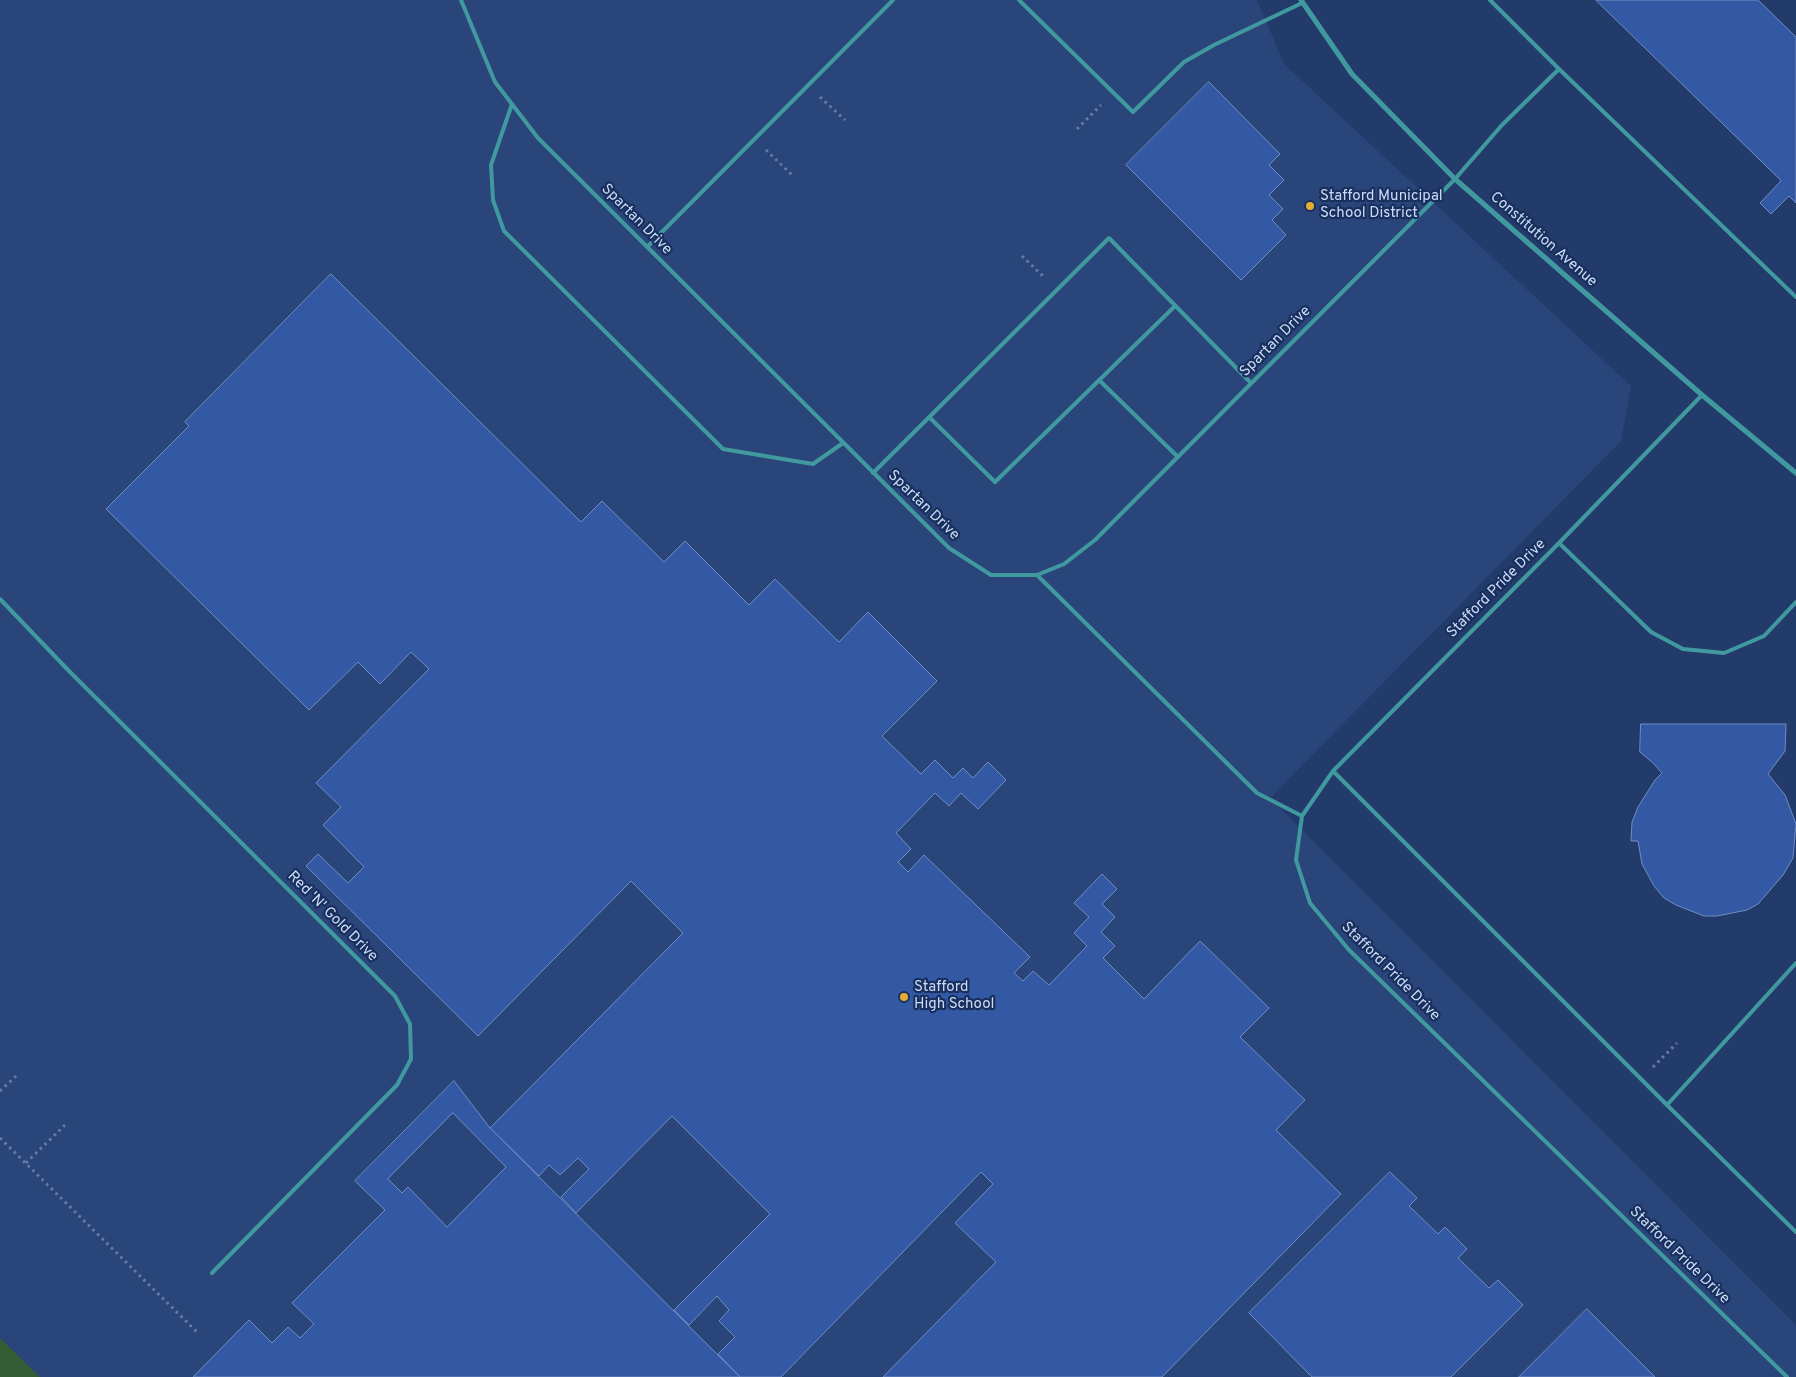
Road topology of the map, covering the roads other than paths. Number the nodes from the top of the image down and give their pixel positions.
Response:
1 (461, 0) edge
2 (893, 0) edge
3 (1019, 0) edge
4 (1490, 0) edge
5 (1302, 1) edge
6 (1559, 69) junction
7 (512, 104) junction
8 (1455, 179) junction
9 (647, 247) junction
10 (1796, 297) edge
11 (1175, 306) junction
12 (1099, 380) junction
13 (1251, 383) junction
14 (1702, 395) junction
15 (929, 417) junction
16 (844, 443) junction
17 (1178, 457) junction
18 (873, 472) junction
19 (1796, 473) edge
20 (1560, 543) junction
21 (1037, 575) junction
22 (0, 599) edge
23 (1796, 602) edge
24 (1333, 771) junction
25 (1302, 816) junction
26 (1796, 963) edge
27 (1667, 1106) junction
28 (1796, 1232) edge
29 (212, 1273) dead end
30 (1787, 1377) edge

1 - 7 lane, Spartan Drive
2 - 9 lane
3 - 5 lane
4 - 6 lane
5 - 8 street, Constitution Avenue
6 - 8 lane, Spartan Drive
6 - 10 lane
7 - 9 lane, Spartan Drive
7 - 16 lane
8 - 13 lane, Spartan Drive
8 - 14 street, Constitution Avenue
9 - 16 lane, Spartan Drive
11 - 12 lane
11 - 13 lane
11 - 15 lane
12 - 15 lane
12 - 17 lane
13 - 17 lane, Spartan Drive
14 - 19 street, Constitution Avenue
14 - 20 lane, Stafford Pride Drive
15 - 18 lane
16 - 18 lane, Spartan Drive
17 - 21 lane, Spartan Drive
18 - 21 lane, Spartan Drive
20 - 23 lane
20 - 24 lane, Stafford Pride Drive
21 - 25 lane
22 - 29 lane, Red 'N' Gold Drive
24 - 25 lane, Stafford Pride Drive
24 - 27 lane
25 - 30 lane, Stafford Pride Drive
26 - 27 lane
27 - 28 lane

